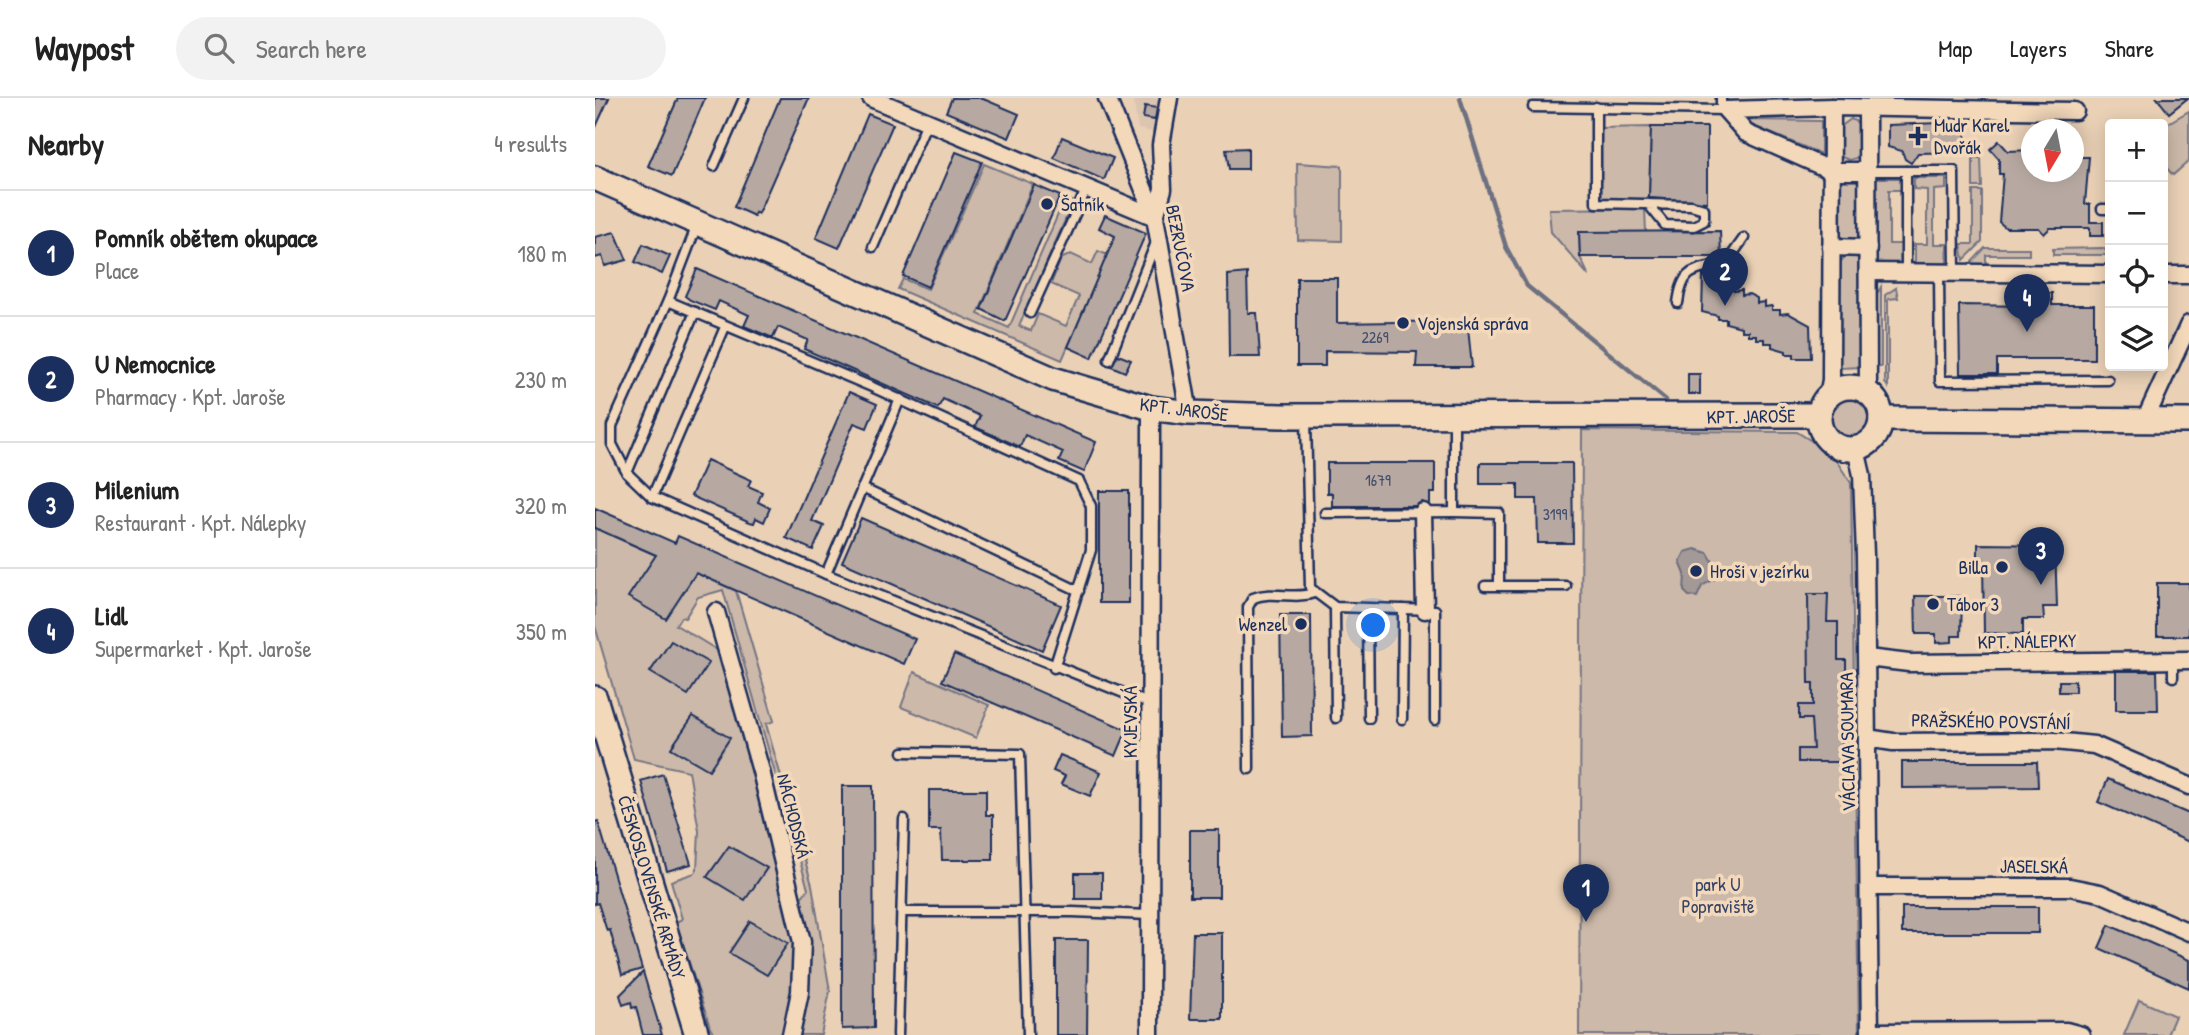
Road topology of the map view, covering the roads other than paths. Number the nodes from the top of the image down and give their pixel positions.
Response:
1 (744, 98) edge
2 (871, 98) edge
3 (1107, 98) edge
4 (1169, 98) edge
5 (1598, 104) edge
6 (2075, 104) edge
7 (1722, 106) edge
8 (1533, 107) dead end
9 (1832, 107) junction
10 (1867, 109) junction
11 (927, 122) junction
12 (714, 166) dead end
13 (1832, 171) junction
14 (1867, 171) junction
15 (1906, 171) junction
16 (602, 185) edge
17 (1086, 190) junction
18 (1648, 204) junction
19 (1155, 217) junction
20 (697, 224) junction
21 (1159, 237) junction
22 (1744, 238) dead end
23 (873, 247) dead end
24 (1831, 247) junction
25 (1868, 248) junction
26 (1868, 272) junction
27 (1906, 272) junction
28 (1947, 273) junction
29 (2105, 274) edge
30 (2168, 275) edge
31 (2189, 275) edge
32 (668, 301) junction
33 (1678, 303) dead end
34 (695, 313) junction
35 (1030, 313) dead end
36 (2189, 324) edge
37 (725, 327) junction
38 (1109, 359) dead end
39 (2108, 380) dead end
40 (1868, 393) junction
41 (900, 399) junction
42 (1823, 405) junction
43 (1151, 408) junction
44 (1189, 413) junction
45 (1306, 416) junction
46 (1454, 417) junction
47 (1881, 419) junction
48 (2145, 420) junction
49 (2189, 421) edge
50 (1856, 449) junction
51 (627, 473) junction
52 (862, 488) junction
53 (652, 496) junction
54 (1423, 512) junction
55 (1454, 512) junction
56 (1325, 513) dead end
57 (826, 574) junction
58 (1485, 586) dead end
59 (1499, 586) junction
60 (1566, 586) dead end
61 (1079, 591) junction
62 (1314, 593) junction
63 (1335, 607) junction
64 (1368, 609) junction
65 (1403, 609) junction
66 (1425, 610) junction
67 (716, 612) dead end
68 (1867, 658) junction
69 (2181, 660) edge
70 (1054, 668) junction
71 (2173, 677) dead end
72 (595, 698) edge
73 (1151, 704) junction
74 (1336, 718) dead end
75 (1369, 718) dead end
76 (1402, 719) dead end
77 (1435, 720) dead end
78 (1867, 738) junction
79 (903, 752) dead end
80 (1249, 769) dead end
81 (2189, 786) edge
82 (904, 819) dead end
83 (1869, 887) junction
84 (902, 912) junction
85 (1023, 912) junction
86 (1150, 915) junction
87 (2189, 932) edge
88 (1870, 1033) edge
89 (697, 1035) edge
90 (791, 1035) edge
91 (898, 1035) edge
92 (1028, 1035) edge
93 (1150, 1035) edge
94 (2081, 1035) edge

1 - 12 lane
2 - 11 street
3 - 19 street, BEZRUČOVA
4 - 19 street
5 - 7 lane
5 - 8 lane
5 - 18 lane
6 - 10 street
7 - 9 street
7 - 13 street
9 - 10 street
9 - 13 street
10 - 14 street
11 - 17 street
11 - 23 lane
13 - 14 street
13 - 24 street
14 - 15 lane
14 - 25 street
15 - 27 lane
15 - 28 lane
16 - 20 street, KPT. JAROŠE
17 - 19 street
17 - 35 lane
18 - 18 lane
19 - 21 street, BEZRUČOVA
20 - 32 lane
20 - 43 street, KPT. JAROŠE
21 - 38 lane
21 - 44 street, BEZRUČOVA
22 - 33 lane
24 - 25 street
24 - 42 street
25 - 26 street
26 - 27 street
26 - 40 street
27 - 28 street
28 - 29 street
28 - 39 lane
30 - 31 street
32 - 34 lane
32 - 51 lane
34 - 37 lane
34 - 51 lane
36 - 48 street
37 - 41 lane
37 - 53 lane
40 - 42 street, KPT. JAROŠE
40 - 47 street
41 - 52 lane
41 - 61 lane
42 - 46 street, KPT. JAROŠE
42 - 50 street, KPT. JAROŠE
43 - 44 street, KPT. JAROŠE
43 - 73 street, KYJEVSKÁ
44 - 45 street, KPT. JAROŠE
45 - 46 street, KPT. JAROŠE
45 - 62 lane
46 - 55 lane
47 - 48 street
47 - 50 street
48 - 49 street
50 - 68 street, VÁCLAVA SOUMARA
51 - 53 lane
52 - 57 lane
52 - 61 lane
53 - 57 lane
54 - 55 lane
54 - 56 lane
54 - 66 street
55 - 59 lane
57 - 70 lane
58 - 59 lane
59 - 60 lane
61 - 70 lane
62 - 63 lane
62 - 80 lane
63 - 64 lane
63 - 74 lane
64 - 65 lane
64 - 75 lane
65 - 66 lane
65 - 76 lane
66 - 77 lane
67 - 90 street, NÁCHODSKÁ
68 - 69 street, KPT. NÁLEPKY
68 - 78 street, VÁCLAVA SOUMARA
69 - 71 lane
70 - 73 lane
72 - 89 street, ČESKOSLOVENSKÉ ARMÁDY
73 - 86 street, KYJEVSKÁ
78 - 81 street, PRAŽSKÉHO POVSTÁNÍ
78 - 83 street, VÁCLAVA SOUMARA
79 - 85 lane
82 - 84 lane
83 - 87 street, JASELSKÁ
83 - 88 street, VÁCLAVA SOUMARA
84 - 85 lane
84 - 91 lane
85 - 86 lane
85 - 92 lane
86 - 93 street, KYJEVSKÁ
88 - 94 street

